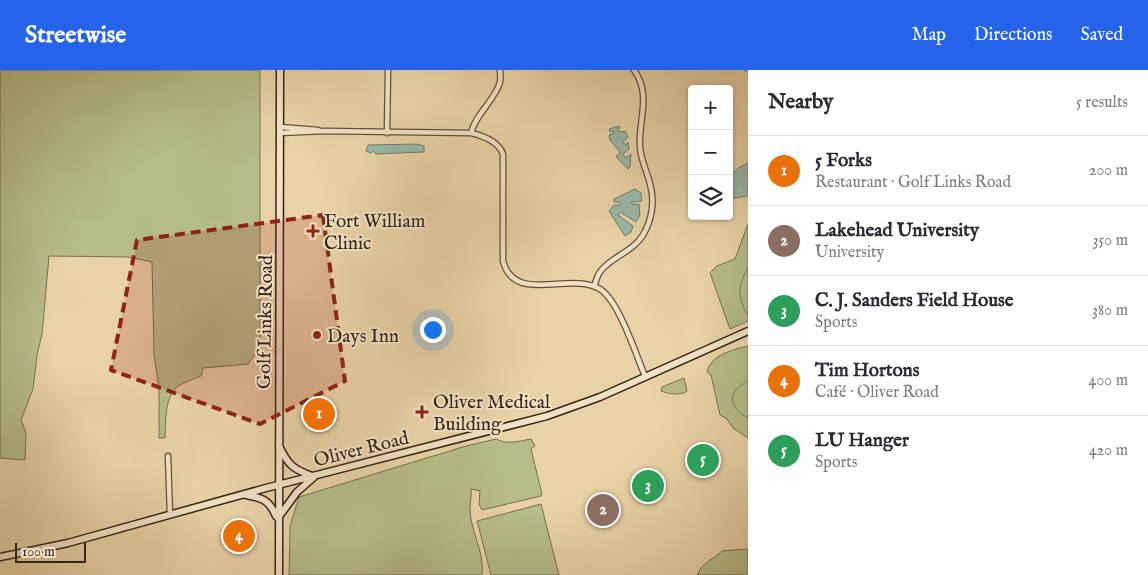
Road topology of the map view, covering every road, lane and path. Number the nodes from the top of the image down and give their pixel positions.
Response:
1 (280, 70) edge
2 (388, 70) edge
3 (500, 70) edge
4 (634, 70) edge
5 (280, 130) junction
6 (387, 133) junction
7 (471, 133) junction
8 (594, 286) junction
9 (746, 332) edge
10 (646, 376) junction
11 (278, 443) junction
12 (168, 456) dead end
13 (314, 476) junction
14 (278, 485) junction
15 (244, 494) junction
16 (170, 515) junction
17 (278, 519) junction
18 (0, 557) edge
19 (279, 575) edge

1 - 5 main road, Golf Links Road
2 - 6 street
3 - 7 street
4 - 8 street
5 - 6 street
5 - 11 main road, Golf Links Road
6 - 7 street
7 - 8 street
8 - 10 street
9 - 10 main road, Oliver Road
10 - 13 main road, Oliver Road
11 - 13 main road
11 - 14 main road, Golf Links Road
12 - 16 street
13 - 14 main road, Oliver Road
13 - 17 main road
14 - 15 main road, Oliver Road
14 - 17 main road, Golf Links Road
15 - 16 main road, Oliver Road
15 - 17 main road
16 - 18 main road, Oliver Road
17 - 19 main road, Golf Links Road

